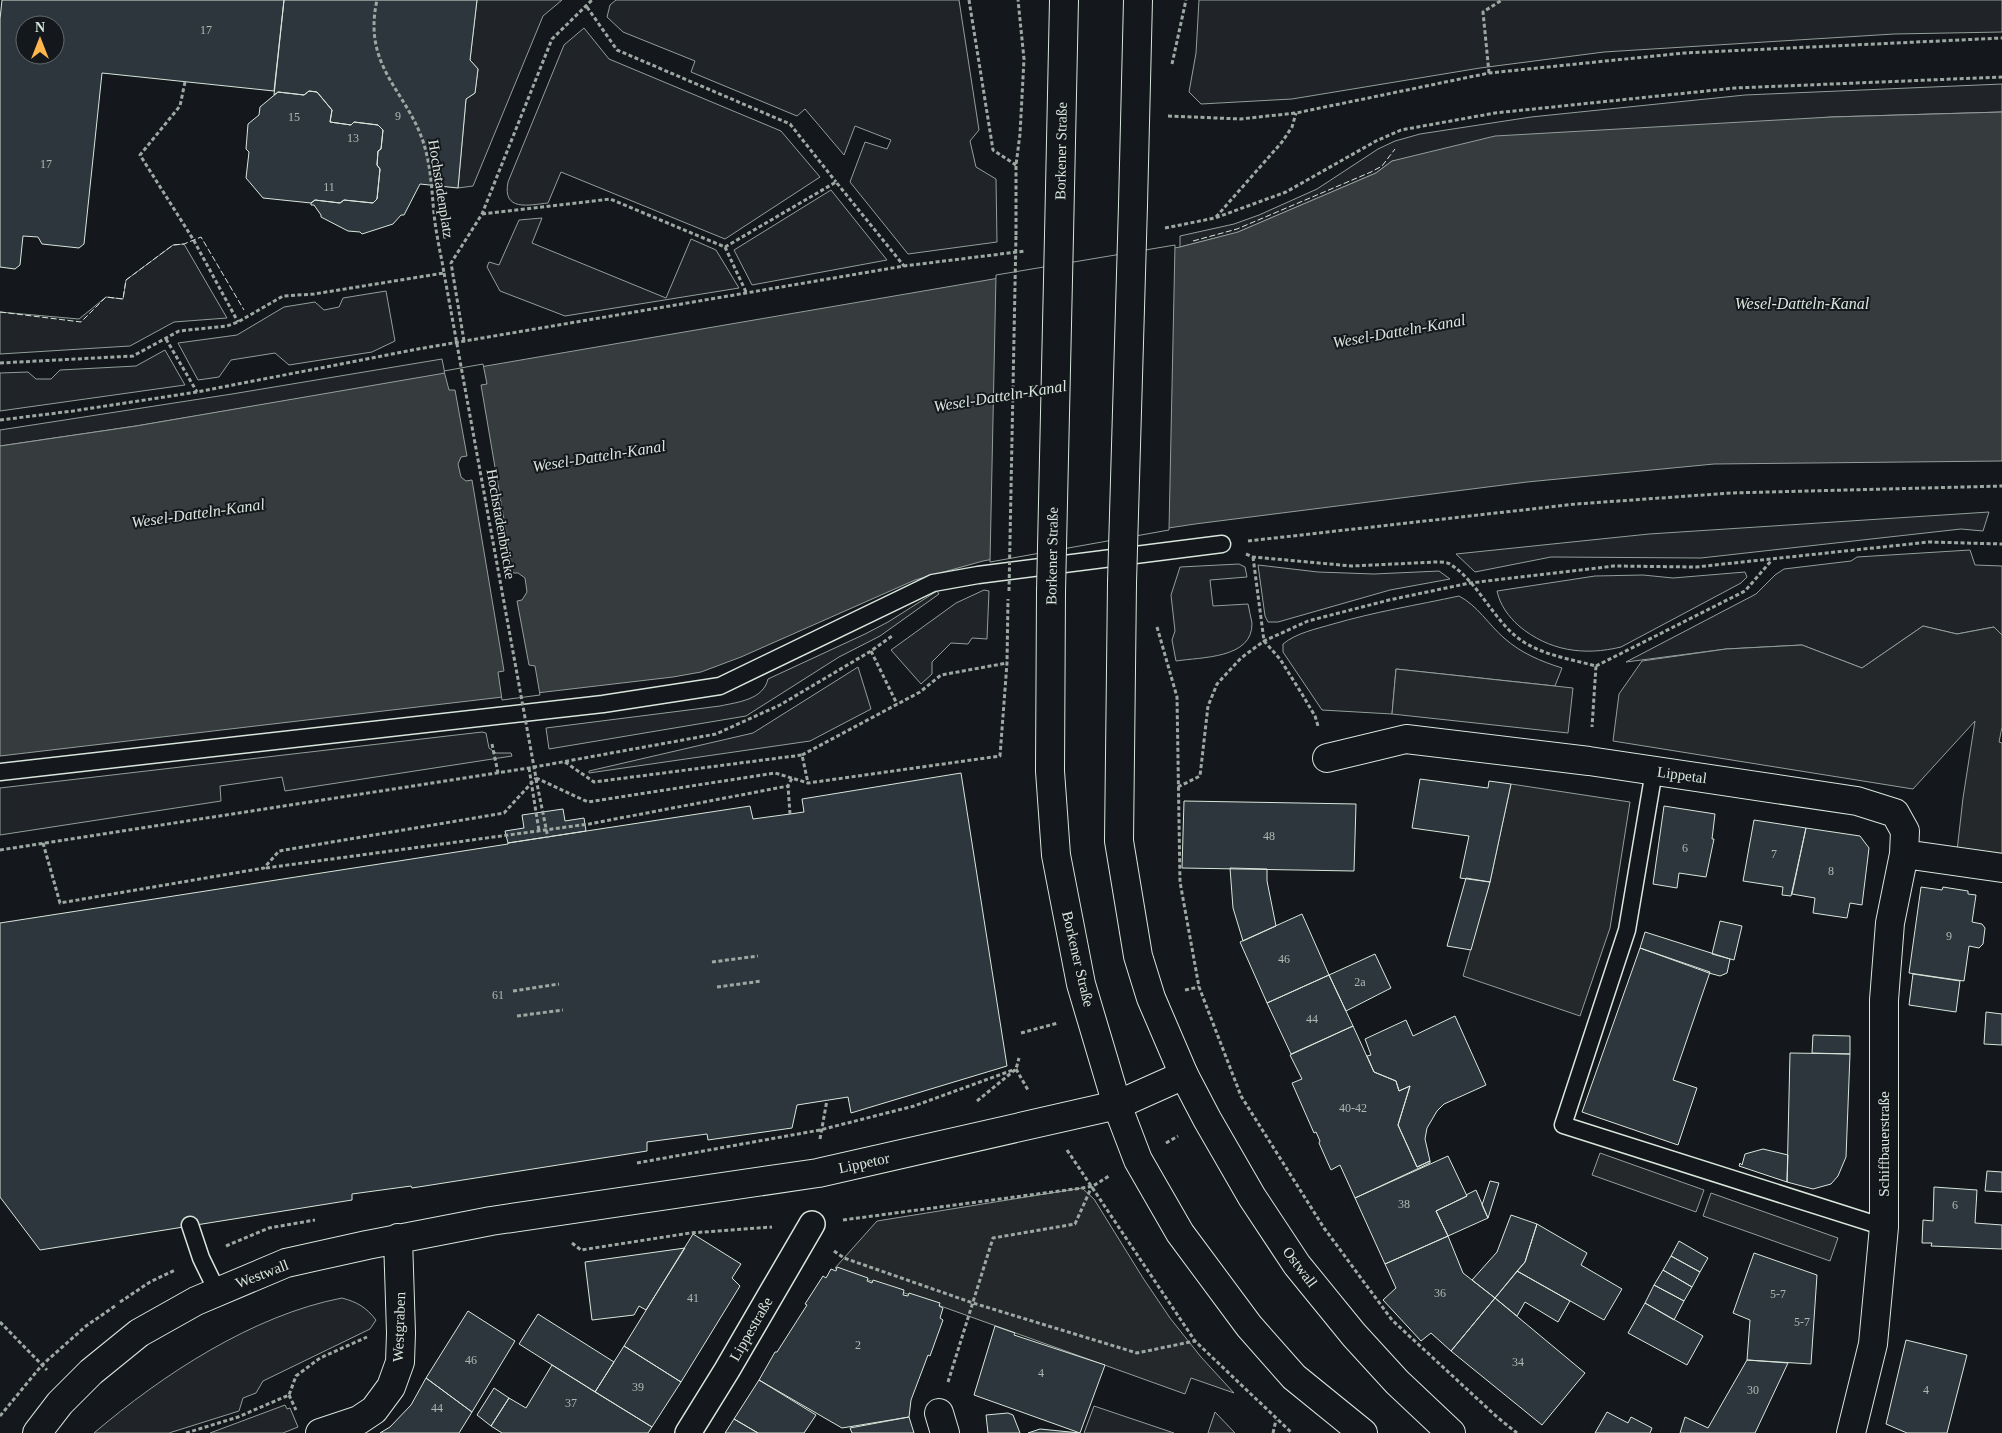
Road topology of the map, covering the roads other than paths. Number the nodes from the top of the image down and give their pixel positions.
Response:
1 (1064, 0) edge
2 (1138, 0) edge
3 (1222, 544) road end
4 (1327, 758) dead end
5 (1654, 771) junction
6 (0, 772) edge
7 (1904, 854) junction
8 (2002, 868) edge
9 (1184, 1075) junction
10 (1117, 1105) junction
11 (536, 1215) joint
12 (812, 1224) dead end
13 (190, 1225) dead end
14 (1884, 1227) junction
15 (398, 1238) junction
16 (217, 1291) junction
17 (361, 1427) edge
18 (37, 1433) edge
19 (320, 1433) edge
20 (688, 1433) edge
21 (1363, 1433) edge
22 (1451, 1433) edge
23 (1851, 1433) edge

1 - 10 main road, Borkener Straße, bridge
2 - 9 main road, bridge
3 - 6 lane
4 - 5 main road, Lippetal
5 - 7 main road, Lippetal
5 - 14 lane
7 - 8 main road
7 - 14 main road, Schiffbauerstraße
9 - 10 main road, Lippetor
9 - 22 main road, Ostwall
10 - 11 main road, Lippetor
10 - 21 main road
11 - 15 main road, Westwall
12 - 20 street, Lippestraße
13 - 16 lane
14 - 23 main road, Schiffbauerstraße
15 - 16 main road, Westwall
15 - 17 main road, Westgraben
16 - 18 main road, Westwall
17 - 19 main road, Westgraben

